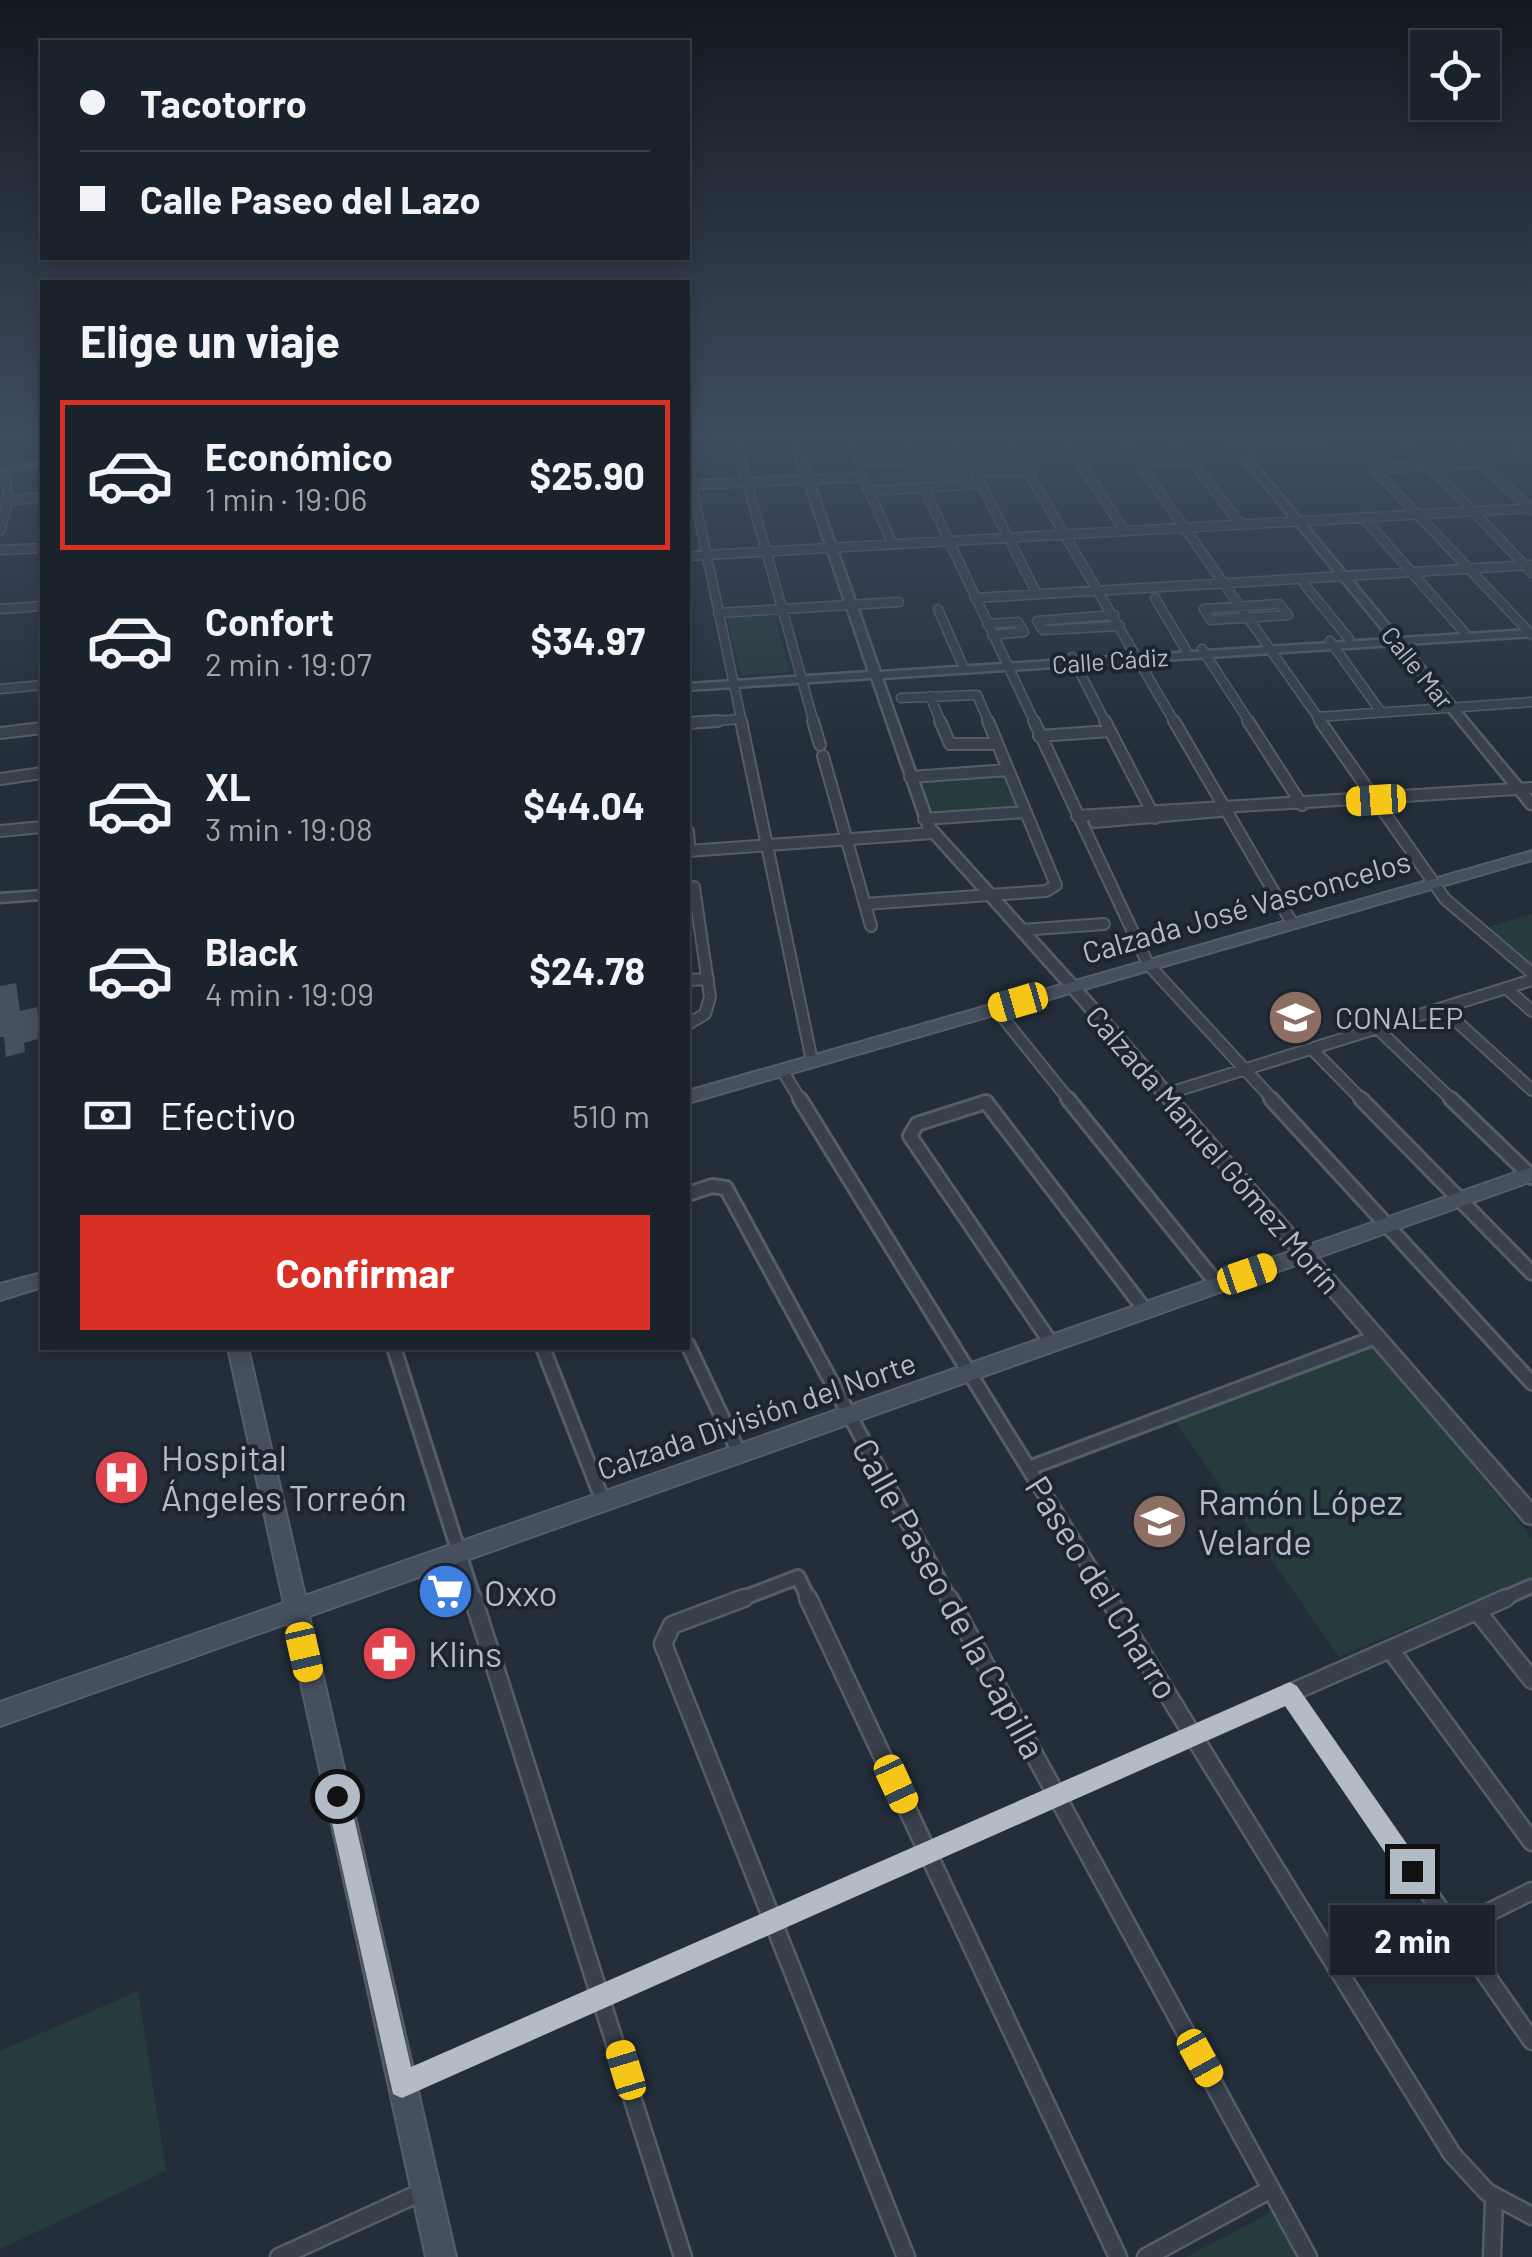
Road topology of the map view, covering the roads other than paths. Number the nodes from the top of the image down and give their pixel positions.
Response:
1 (703, 541) edge
2 (763, 541) edge
3 (830, 541) edge
4 (974, 541) edge
5 (1009, 541) edge
6 (1070, 541) edge
7 (1193, 541) edge
8 (1320, 541) edge
9 (1384, 541) edge
10 (1443, 541) edge
11 (1503, 541) edge
12 (949, 543) junction
13 (892, 544) joint
14 (40, 548) edge
15 (833, 549) junction
16 (0, 550) edge
17 (766, 553) junction
18 (706, 557) junction
19 (690, 558) edge
20 (1528, 565) edge
21 (1468, 568) junction
22 (1411, 572) junction
23 (1532, 573) edge
24 (1348, 576) junction
25 (1222, 583) junction
26 (1305, 585) dead end
27 (1099, 590) junction
28 (1037, 594) junction
29 (975, 598) junction
30 (1155, 598) dead end
31 (899, 602) dead end
32 (852, 605) junction
33 (40, 606) edge
34 (1239, 607) junction
35 (0, 609) edge
36 (782, 609) junction
37 (938, 609) dead end
38 (718, 613) junction
39 (1114, 615) junction
40 (1247, 618) junction
41 (987, 624) junction
42 (1120, 626) junction
43 (1530, 631) edge
44 (1464, 632) junction
45 (992, 634) junction
46 (1349, 639) junction
47 (1400, 639) junction
48 (1331, 643) junction
49 (1268, 647) junction
50 (1186, 650) junction
51 (1203, 652) junction
52 (1137, 656) junction
53 (1074, 660) junction
54 (962, 664) junction
55 (1006, 664) junction
56 (875, 672) junction
57 (801, 677) junction
58 (732, 681) junction
59 (690, 684) edge
60 (40, 685) edge
61 (0, 689) edge
62 (930, 696) junction
63 (901, 698) dead end
64 (1531, 704) edge
65 (1457, 707) junction
66 (1381, 712) junction
67 (1317, 716) junction
68 (740, 719) junction
69 (690, 722) edge
70 (40, 728) edge
71 (1110, 731) junction
72 (0, 732) edge
73 (1039, 736) junction
74 (997, 744) junction
75 (1008, 770) junction
76 (40, 772) edge
77 (910, 777) junction
78 (0, 779) edge
79 (1528, 789) edge
80 (1376, 800) junction
81 (1302, 804) junction
82 (1532, 805) edge
83 (1227, 809) junction
84 (1026, 812) junction
85 (1153, 814) junction
86 (1079, 819) junction
87 (928, 826) junction
88 (40, 828) edge
89 (0, 832) edge
90 (846, 836) junction
91 (766, 841) junction
92 (690, 846) edge
93 (1532, 855) edge
94 (1434, 883) junction
95 (694, 887) dead end
96 (40, 894) edge
97 (988, 894) junction
98 (0, 898) edge
99 (865, 904) junction
100 (1292, 923) junction
101 (1104, 924) dead end
102 (871, 926) dead end
103 (1021, 930) junction
104 (1148, 964) junction
105 (1532, 972) edge
106 (708, 979) junction
107 (690, 980) edge
108 (1532, 980) edge
109 (1073, 987) junction
110 (1506, 988) junction
111 (1442, 1008) junction
112 (996, 1009) junction
113 (1532, 1011) edge
114 (690, 1023) edge
115 (1377, 1028) junction
116 (1312, 1049) junction
117 (812, 1061) junction
118 (782, 1070) junction
119 (1245, 1070) junction
120 (1532, 1090) edge
121 (1166, 1094) junction
122 (690, 1096) edge
123 (1531, 1176) edge
124 (690, 1193) edge
125 (1460, 1200) junction
126 (1386, 1225) junction
127 (1305, 1254) junction
128 (1532, 1273) edge
129 (40, 1281) edge
130 (1218, 1285) junction
131 (0, 1292) edge
132 (1145, 1310) junction
133 (1376, 1337) junction
134 (1051, 1343) junction
135 (238, 1350) edge
136 (395, 1350) edge
137 (544, 1350) edge
138 (690, 1350) edge
139 (969, 1372) junction
140 (1532, 1383) edge
141 (850, 1414) junction
142 (738, 1453) junction
143 (1028, 1468) junction
144 (604, 1500) junction
145 (1532, 1516) edge
146 (459, 1551) junction
147 (1532, 1586) edge
148 (294, 1609) junction
149 (1477, 1610) junction
150 (1390, 1648) junction
151 (1532, 1680) edge
152 (1290, 1693) junction
153 (0, 1714) edge
154 (1194, 1735) junction
155 (1058, 1795) junction
156 (1532, 1842) edge
157 (928, 1852) junction
158 (1532, 1891) edge
159 (773, 1921) junction
160 (1452, 1930) junction
161 (604, 1996) junction
162 (1532, 2041) edge
163 (402, 2084) junction
164 (426, 2190) junction
165 (1271, 2190) junction
166 (1494, 2200) junction
167 (1532, 2216) edge
168 (279, 2257) edge
169 (441, 2257) edge
170 (683, 2257) edge
171 (906, 2257) edge
172 (1118, 2257) edge
173 (1146, 2257) edge
174 (1308, 2257) edge
175 (1492, 2257) edge

1 - 18 street
2 - 17 street
3 - 15 street, Calzada Manuel Gómez Morín
4 - 12 street
5 - 28 street
6 - 27 street
7 - 25 street
8 - 24 street, Calle Mar
9 - 22 street
10 - 21 street
11 - 20 street
12 - 13 street
12 - 15 street
12 - 29 street
13 - 15 street
14 - 16 street
15 - 17 street
15 - 32 street, Calzada Manuel Gómez Morín
17 - 18 street
17 - 36 street
18 - 19 street
18 - 38 street
20 - 21 street
20 - 23 street
21 - 22 street
21 - 43 street
22 - 24 street
22 - 44 street
24 - 25 street
24 - 47 street, Calle Mar
25 - 27 street
25 - 34 street
26 - 46 street
27 - 28 street
27 - 39 street
28 - 29 street
29 - 41 street
30 - 50 street
31 - 32 street
32 - 36 street
32 - 56 street, Calzada Manuel Gómez Morín
33 - 35 street
34 - 40 street
34 - 40 street
34 - 40 street
36 - 38 street
36 - 57 street
37 - 54 street
38 - 58 street
39 - 42 street
39 - 42 street
40 - 49 street
41 - 45 street
41 - 45 street
42 - 52 street
43 - 44 street, Calle Cádiz
43 - 47 street, Calle Cádiz
44 - 47 street, Calle Cádiz
45 - 55 street
46 - 47 street, Calle Cádiz
46 - 48 street, Calle Cádiz
47 - 48 street, Calle Cádiz
47 - 65 street, Calle Mar
48 - 49 street, Calle Cádiz
48 - 66 street
49 - 51 street, Calle Cádiz
49 - 67 street
50 - 51 street, Calle Cádiz
50 - 52 street, Calle Cádiz
51 - 52 street, Calle Cádiz
51 - 81 street
52 - 53 street, Calle Cádiz
52 - 83 street
53 - 55 street, Calle Cádiz
53 - 71 street
54 - 55 street, Calle Cádiz
54 - 56 street, Calle Cádiz
55 - 56 street, Calle Cádiz
55 - 73 street
56 - 57 street, Calle Cádiz
56 - 77 street, Calzada Manuel Gómez Morín
57 - 58 street, Calle Cádiz
57 - 90 street
58 - 59 street, Calle Cádiz
58 - 68 street
60 - 61 street
62 - 63 street
62 - 74 street
62 - 74 street
64 - 65 street
65 - 66 street
65 - 79 street, Calle Mar
66 - 67 street
67 - 80 street
68 - 69 street
68 - 91 street
70 - 72 street
71 - 73 street
71 - 85 street
73 - 86 street
74 - 75 street
75 - 77 street
75 - 84 street
76 - 78 street
77 - 87 street, Calzada Manuel Gómez Morín
79 - 80 street
79 - 82 street, Calle Mar
80 - 81 street
80 - 94 street
81 - 83 street
83 - 85 street
83 - 100 street
84 - 87 street
84 - 97 street
85 - 86 street
86 - 104 street
87 - 90 street
87 - 97 street, Calzada Manuel Gómez Morín
88 - 89 street
90 - 91 street
90 - 99 street
91 - 92 street
91 - 117 street
93 - 94 main road, Calzada José Vasconcelos
94 - 100 main road, Calzada José Vasconcelos
94 - 105 street
95 - 106 street
96 - 98 street
97 - 99 street
97 - 103 street, Calzada Manuel Gómez Morín
99 - 102 street
100 - 104 main road, Calzada José Vasconcelos
101 - 103 street
103 - 109 street, Calzada Manuel Gómez Morín
104 - 109 main road, Calzada José Vasconcelos
104 - 119 street
106 - 107 street
106 - 114 street
108 - 110 street
109 - 112 main road, Calzada José Vasconcelos
109 - 121 street, Calzada Manuel Gómez Morín
110 - 111 street
110 - 113 street
111 - 115 street
111 - 120 street
112 - 117 main road, Calzada José Vasconcelos
112 - 130 street
115 - 116 street
115 - 123 street
116 - 119 street
116 - 125 street
117 - 118 main road, Calzada José Vasconcelos
118 - 122 main road, Calzada José Vasconcelos
118 - 139 street, Paseo del Charro
119 - 121 street
119 - 126 street
121 - 127 street, Calzada Manuel Gómez Morín
123 - 125 main road, Calzada División del Norte
124 - 141 street, Calle Paseo de la Capilla
125 - 126 main road, Calzada División del Norte
125 - 128 street
126 - 127 main road, Calzada División del Norte
126 - 140 street
127 - 130 main road, Calzada División del Norte
127 - 133 street, Calzada Manuel Gómez Morín
129 - 131 main road
130 - 132 main road, Calzada División del Norte
132 - 134 main road, Calzada División del Norte
132 - 134 street
133 - 143 street
133 - 145 street, Calzada Manuel Gómez Morín
134 - 139 main road, Calzada División del Norte
135 - 148 main road
136 - 146 street
137 - 144 street
138 - 142 street
139 - 141 main road, Calzada División del Norte
139 - 143 street, Paseo del Charro
141 - 142 main road, Calzada División del Norte
141 - 155 street, Calle Paseo de la Capilla
142 - 144 main road, Calzada División del Norte
143 - 154 street, Paseo del Charro
144 - 146 main road, Calzada División del Norte
146 - 148 main road, Calzada División del Norte
146 - 161 street
147 - 149 street
148 - 153 main road, Calzada División del Norte
148 - 163 main road
149 - 150 street
149 - 151 street
150 - 152 street
150 - 156 street
152 - 154 street
152 - 160 street
154 - 155 street
154 - 166 street, Paseo del Charro
155 - 157 street
155 - 165 street, Calle Paseo de la Capilla
157 - 159 street
157 - 159 street
157 - 172 street
158 - 160 street
159 - 161 street
159 - 171 street
160 - 162 street
161 - 163 street
161 - 170 street
163 - 164 main road
164 - 168 street
164 - 169 main road
165 - 173 street
165 - 174 street, Calle Paseo de la Capilla
166 - 167 street
166 - 175 street

